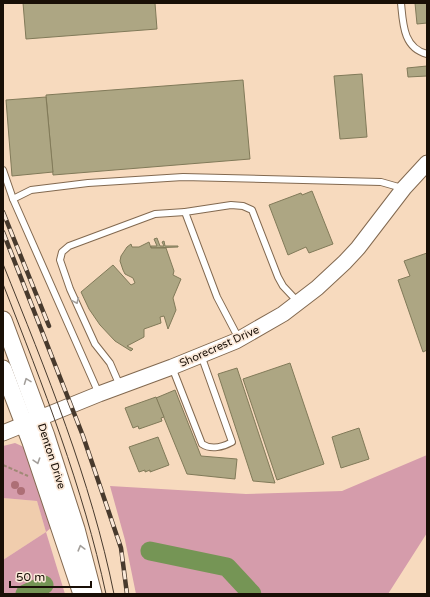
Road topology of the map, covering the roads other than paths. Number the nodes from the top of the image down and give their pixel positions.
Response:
1 (401, 3) edge
2 (427, 54) edge
3 (427, 163) edge
4 (3, 170) edge
5 (404, 188) junction
6 (13, 199) junction
7 (185, 212) junction
8 (299, 304) junction
9 (3, 320) edge
10 (239, 339) junction
11 (201, 355) junction
12 (172, 367) junction
13 (3, 369) edge
14 (120, 386) junction
15 (99, 394) junction
16 (32, 421) junction
17 (3, 433) edge
18 (68, 532) junction
19 (82, 594) edge
20 (93, 594) edge

1 - 2 lane
3 - 5 street, Shorecrest Drive
4 - 6 lane
5 - 6 lane
5 - 8 street, Shorecrest Drive
6 - 15 lane
7 - 8 lane
7 - 10 lane
7 -> 14 lane
8 - 10 street, Shorecrest Drive
16 -> 9 main road, Denton Drive
10 - 11 street, Shorecrest Drive
11 - 12 street, Shorecrest Drive
11 - 12 lane
12 - 14 street, Shorecrest Drive
13 - 16 main road, Denton Drive
14 - 15 street, Shorecrest Drive
15 - 16 street, Shorecrest Drive
16 - 17 street, Shorecrest Drive
16 - 18 main road, Denton Drive
18 - 19 main road, Denton Drive
20 -> 18 main road, Denton Drive

